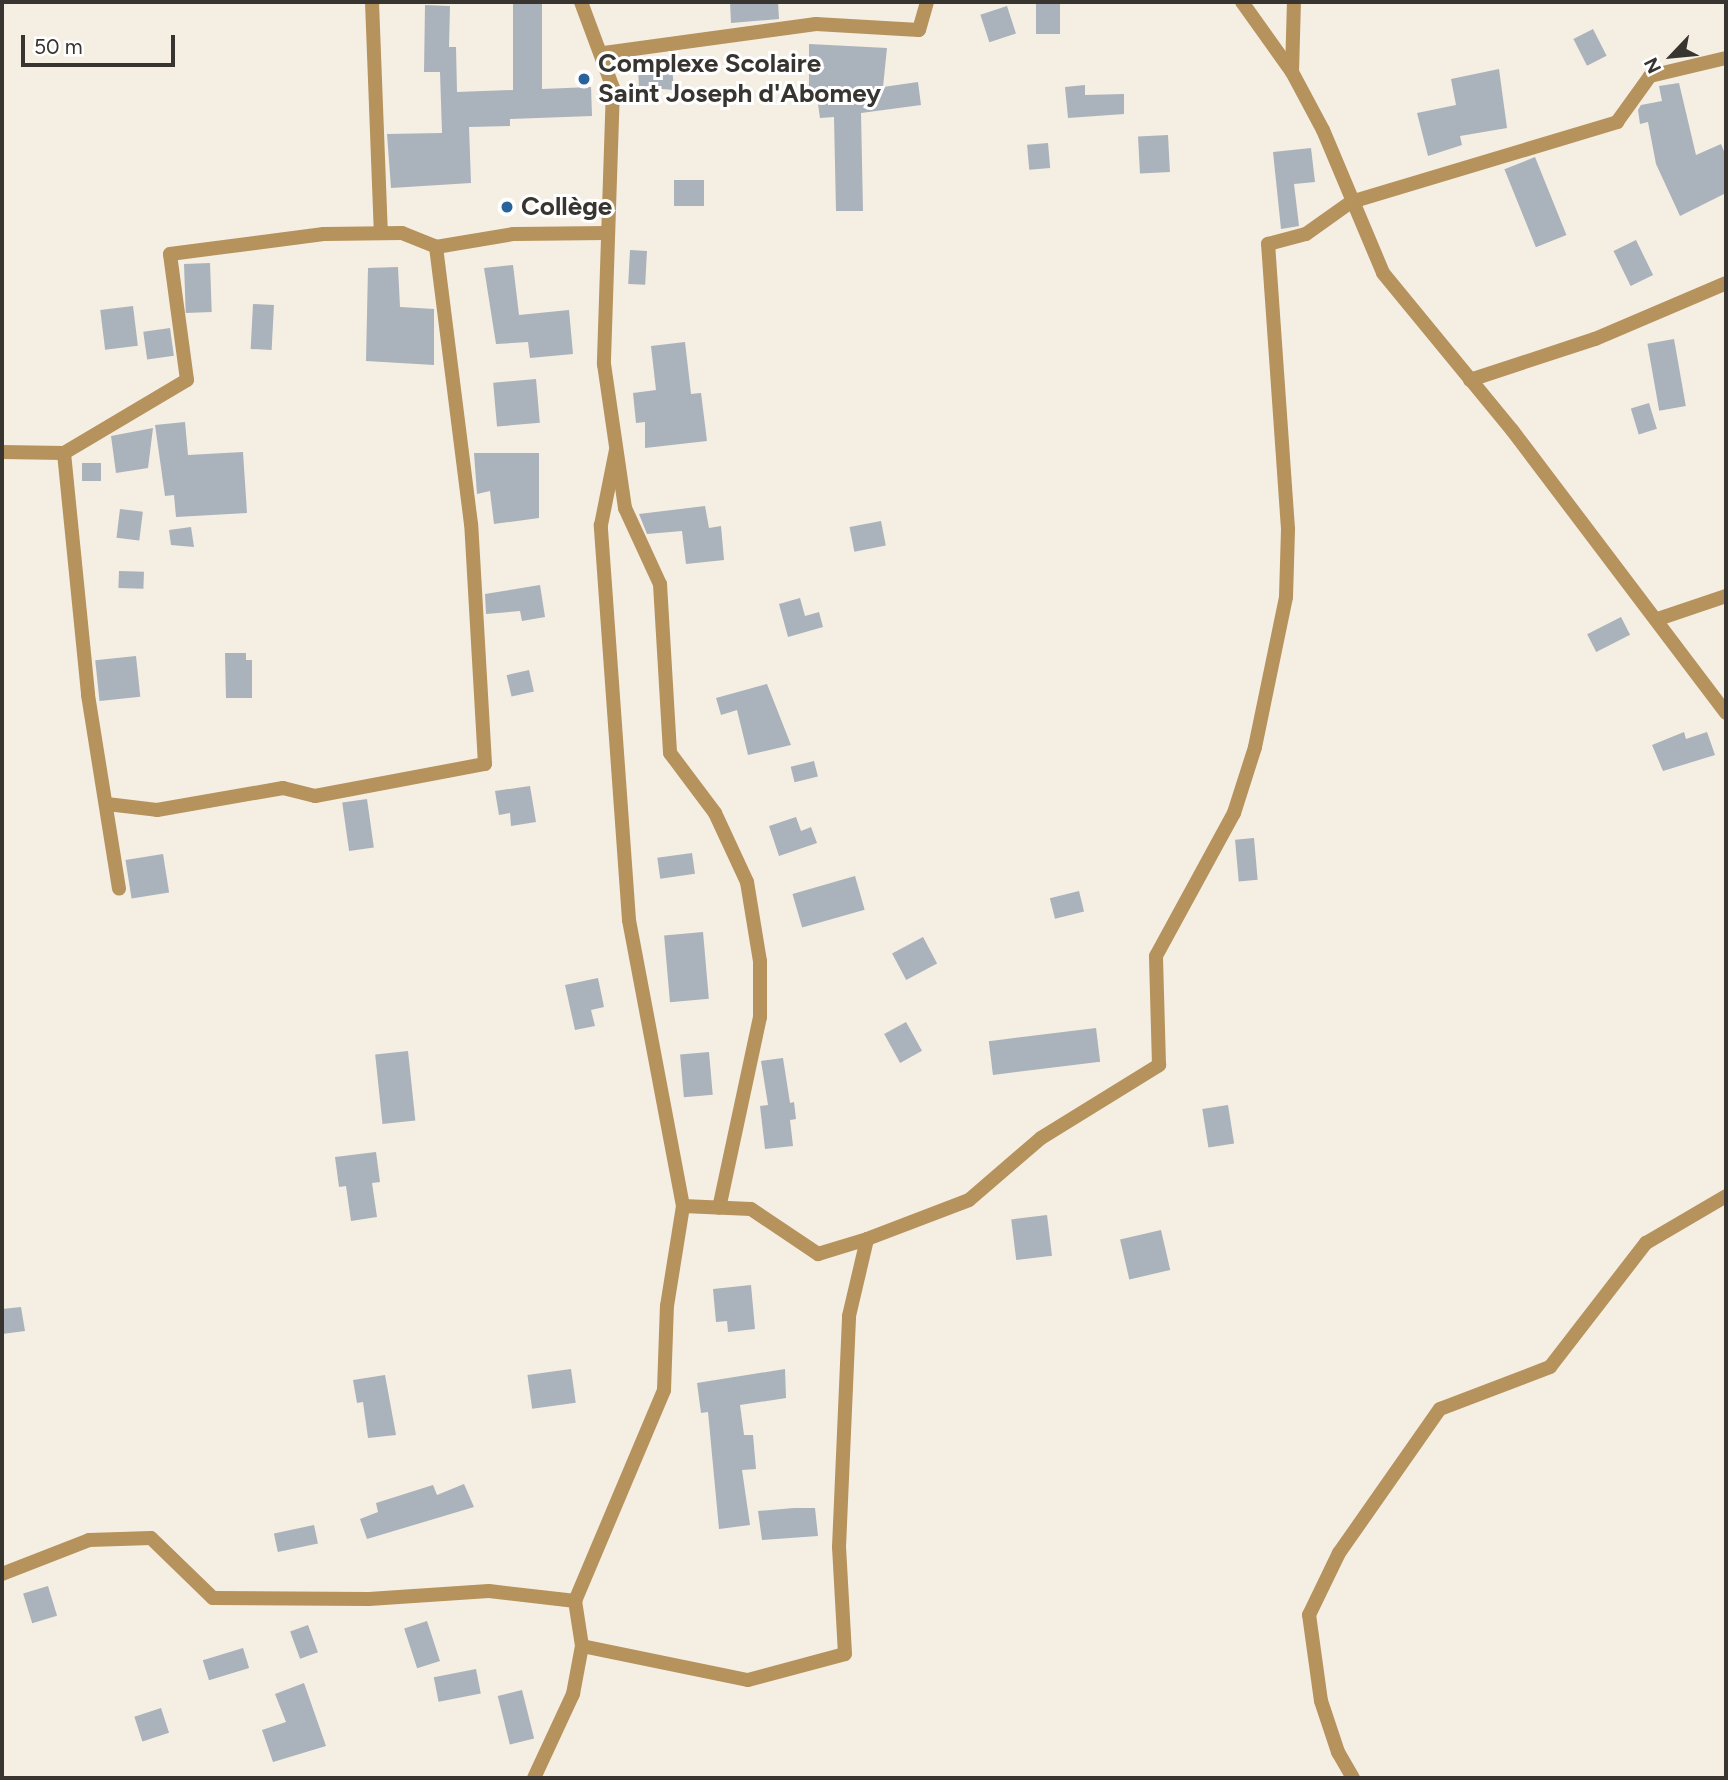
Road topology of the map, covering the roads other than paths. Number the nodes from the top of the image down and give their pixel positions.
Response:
1 (372, 2) edge
2 (581, 2) edge
3 (928, 2) edge
4 (1242, 2) edge
5 (1294, 2) edge
6 (604, 53) junction
7 (1726, 58) edge
8 (1292, 72) junction
9 (1351, 202) junction
10 (381, 233) junction
11 (607, 233) junction
12 (436, 247) junction
13 (1726, 283) edge
14 (1470, 380) junction
15 (616, 450) junction
16 (2, 452) edge
17 (64, 453) junction
18 (1726, 596) edge
19 (1658, 619) junction
20 (1726, 713) edge
21 (107, 804) junction
22 (119, 889) dead end
23 (1726, 1196) edge
24 (683, 1206) junction
25 (719, 1208) junction
26 (867, 1240) junction
27 (2, 1574) edge
28 (575, 1601) junction
29 (582, 1646) junction
30 (534, 1778) edge
31 (1353, 1778) edge

1 - 10 street
2 - 6 street
3 - 6 street
4 - 8 street
5 - 8 street
6 - 11 street
7 - 9 street
8 - 9 street
9 - 14 street
9 - 26 street
10 - 12 street
10 - 17 street
11 - 12 street
11 - 15 street
12 - 21 street
13 - 14 street
14 - 19 street
15 - 24 street
15 - 25 street
16 - 17 street
17 - 21 street
18 - 19 street
19 - 20 street
21 - 22 street
23 - 31 street
24 - 25 street
24 - 28 street
25 - 26 street
26 - 29 street
27 - 28 street
28 - 29 street
29 - 30 street

